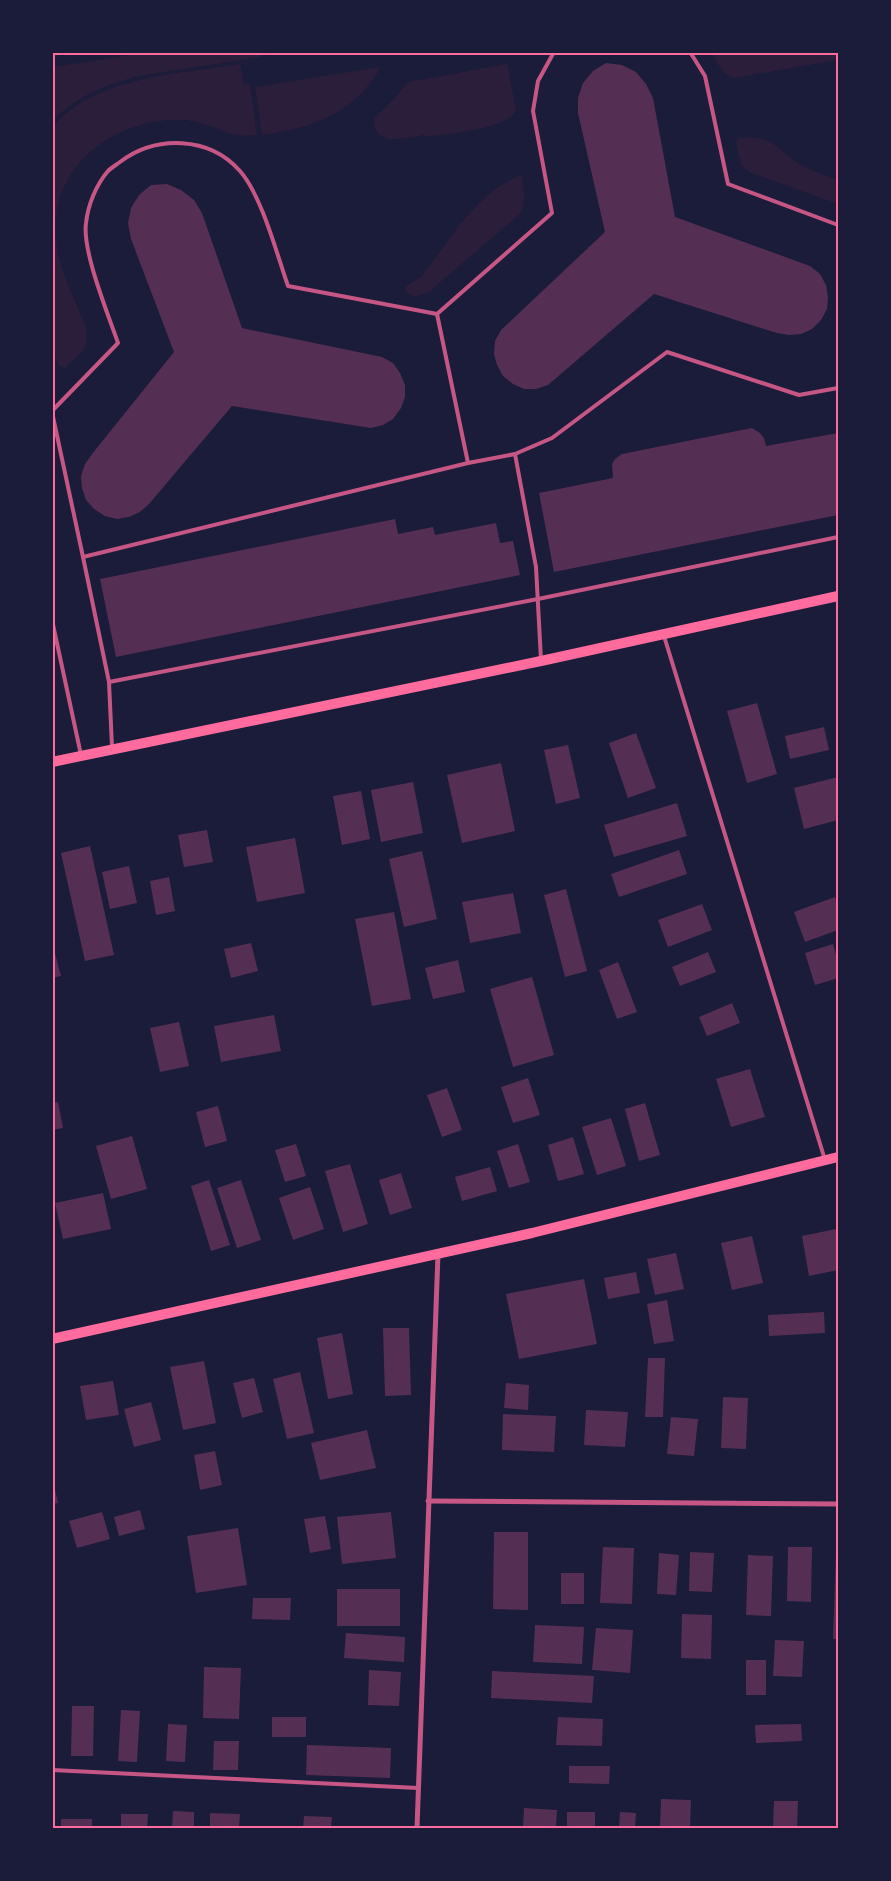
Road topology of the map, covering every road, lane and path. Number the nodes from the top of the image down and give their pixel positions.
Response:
1 (554, 52) edge
2 (690, 52) edge
3 (838, 225) edge
4 (437, 314) junction
5 (838, 388) edge
6 (52, 411) edge
7 (515, 454) junction
8 (468, 463) junction
9 (838, 537) edge
10 (83, 557) junction
11 (838, 596) edge
12 (538, 599) junction
13 (52, 620) edge
14 (664, 635) junction
15 (541, 661) junction
16 (109, 682) junction
17 (112, 750) junction
18 (81, 756) junction
19 (52, 762) edge
20 (838, 1157) edge
21 (825, 1160) junction
22 (438, 1254) junction
23 (52, 1339) edge
24 (428, 1501) junction
25 (838, 1504) edge
26 (52, 1770) edge
27 (418, 1788) junction
28 (417, 1828) edge

1 - 4 lane
2 - 3 lane
4 - 6 lane
4 - 8 lane
5 - 7 lane
6 - 10 lane
7 - 8 lane
7 - 12 lane
8 - 10 lane
9 - 12 lane
10 - 16 lane
11 - 14 main road
12 - 15 lane
12 - 16 lane
13 - 18 lane
14 - 15 main road
14 - 21 lane
15 - 17 main road
16 - 17 lane
17 - 18 main road
18 - 19 main road
20 - 21 main road
21 - 22 main road
22 - 23 main road
22 - 24 street
24 - 25 street
24 - 27 street
26 - 27 lane
27 - 28 street

